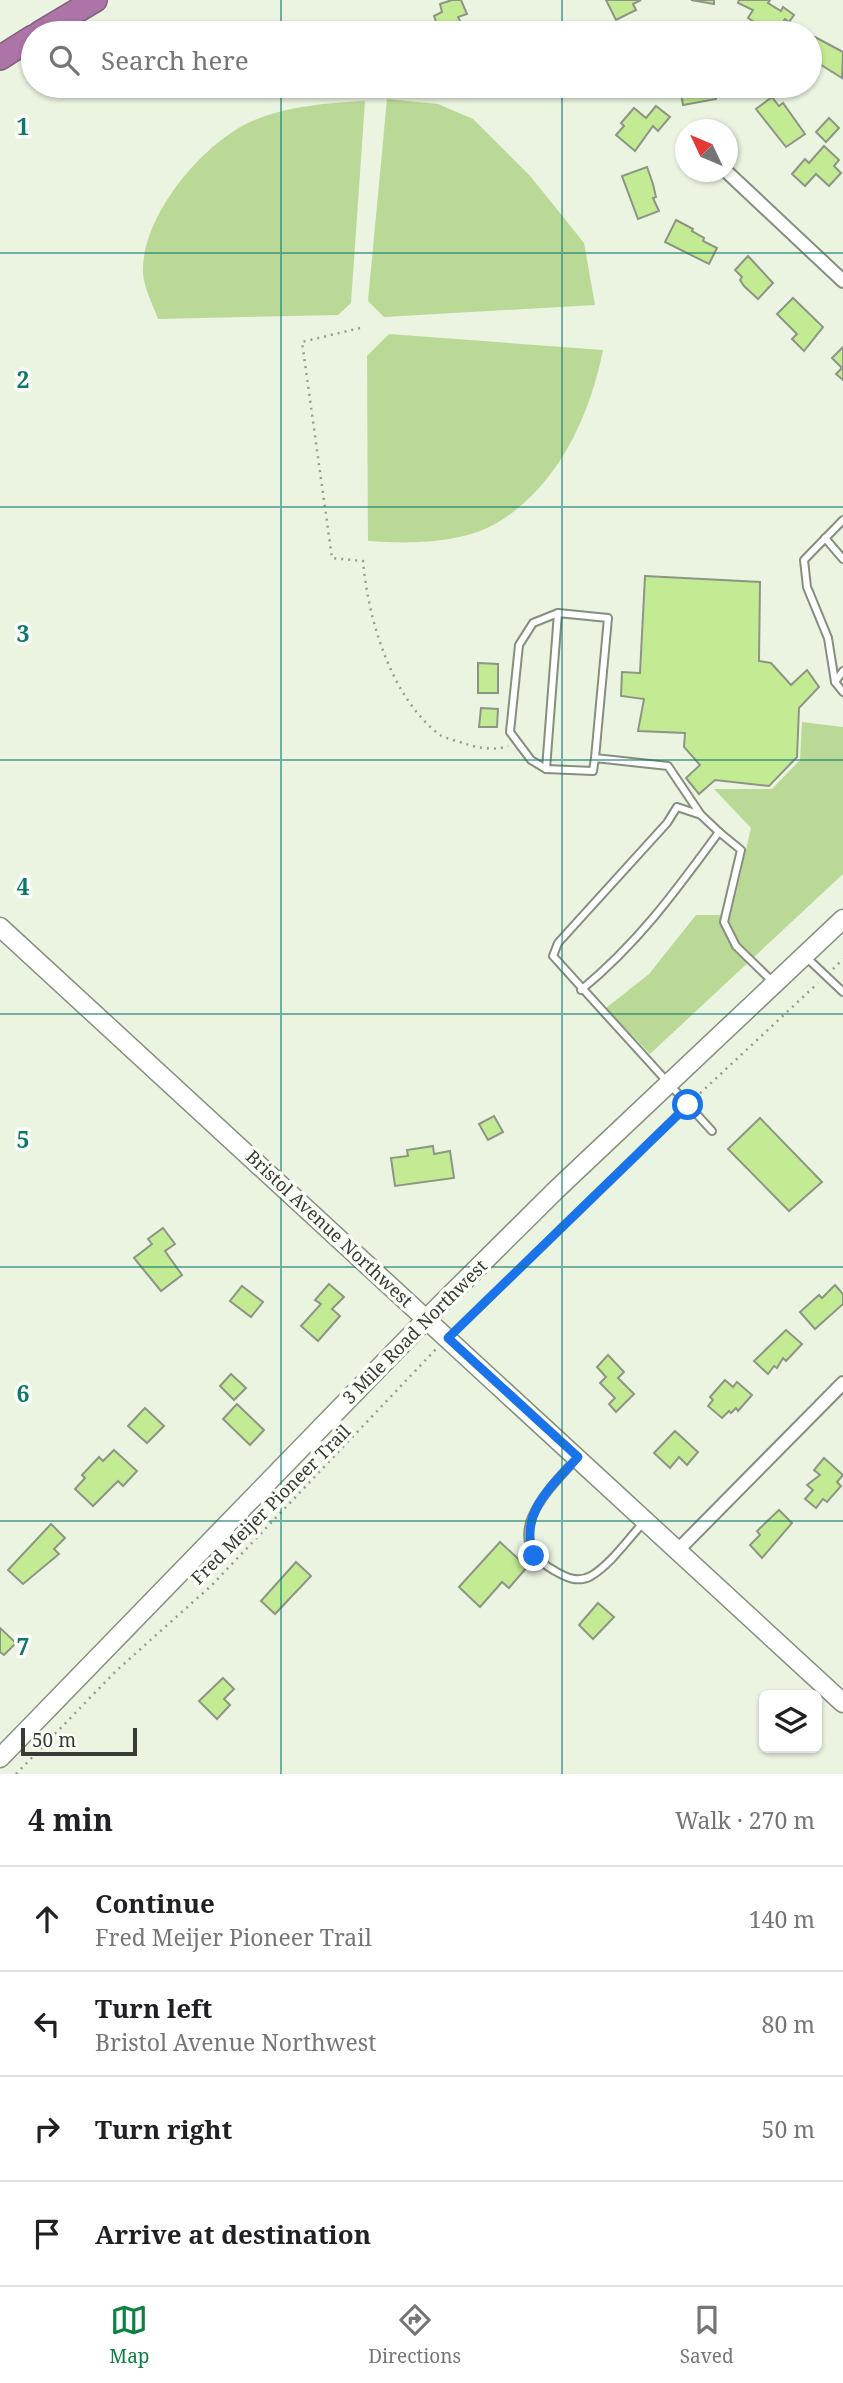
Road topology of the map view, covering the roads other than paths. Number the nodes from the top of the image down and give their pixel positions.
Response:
1 (95, 0) edge
2 (60, 21) edge
3 (21, 45) edge
4 (0, 58) edge
5 (738, 182) edge
6 (843, 281) edge
7 (843, 520) edge
8 (825, 538) junction
9 (843, 559) edge
10 (558, 613) junction
11 (843, 671) edge
12 (835, 682) junction
13 (843, 692) edge
14 (595, 758) junction
15 (546, 769) junction
16 (701, 815) junction
17 (719, 832) junction
18 (843, 919) edge
19 (0, 927) edge
20 (804, 956) junction
21 (774, 983) junction
22 (580, 990) junction
23 (843, 992) edge
24 (669, 1084) junction
25 (712, 1131) dead end
26 (427, 1319) junction
27 (843, 1383) edge
28 (578, 1457) junction
29 (646, 1520) junction
30 (678, 1550) junction
31 (843, 1703) edge
32 (0, 1758) edge

1 - 2 highway
3 - 4 highway
5 - 6 street
7 - 8 lane
8 - 9 lane
8 - 12 lane
10 - 14 lane
10 - 15 lane
10 - 15 lane
11 - 12 lane
12 - 13 lane
14 - 15 lane
14 - 16 lane
16 - 17 lane
16 - 22 lane
17 - 21 lane
17 - 22 lane
18 - 20 main road, 3 Mile Road Northwest
19 - 26 main road, Bristol Avenue Northwest
20 - 21 main road, 3 Mile Road Northwest
20 - 23 lane
21 - 24 main road, 3 Mile Road Northwest
22 - 24 lane
24 - 25 lane
24 - 26 main road, 3 Mile Road Northwest
26 - 28 main road, Bristol Avenue Northwest
26 - 32 main road, 3 Mile Road Northwest
27 - 30 street
28 - 29 main road, Bristol Avenue Northwest
28 - 29 lane
29 - 30 main road, Bristol Avenue Northwest
30 - 31 main road, Bristol Avenue Northwest

